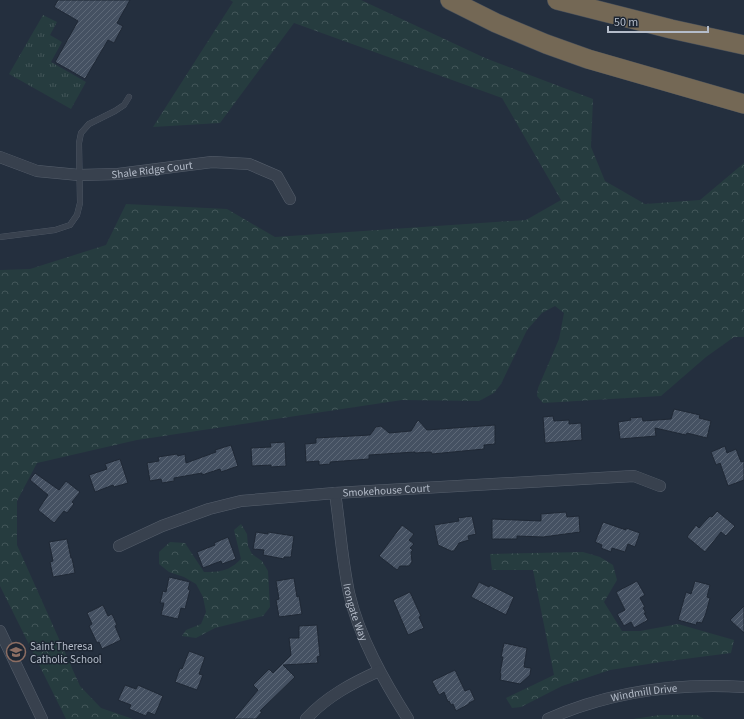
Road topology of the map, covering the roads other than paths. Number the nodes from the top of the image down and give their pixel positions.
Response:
1 (450, 0) edge
2 (557, 0) edge
3 (744, 45) edge
4 (129, 97) dead end
5 (744, 104) edge
6 (0, 157) edge
7 (79, 175) junction
8 (290, 200) dead end
9 (0, 237) edge
10 (660, 486) dead end
11 (335, 493) junction
12 (119, 546) dead end
13 (0, 631) edge
14 (379, 671) junction
15 (744, 687) edge
16 (42, 719) edge
17 (306, 719) edge
18 (408, 719) edge
19 (548, 719) edge

1 - 5 highway
2 - 3 highway
4 - 7 lane
6 - 7 street, Shale Ridge Court
7 - 8 street, Shale Ridge Court
7 - 9 lane
10 - 11 street, Smokehouse Court
11 - 12 street, Smokehouse Court
11 - 14 street, Irongate Way
13 - 16 street
14 - 17 street
14 - 18 street, Irongate Way
15 - 19 street, Windmill Drive

